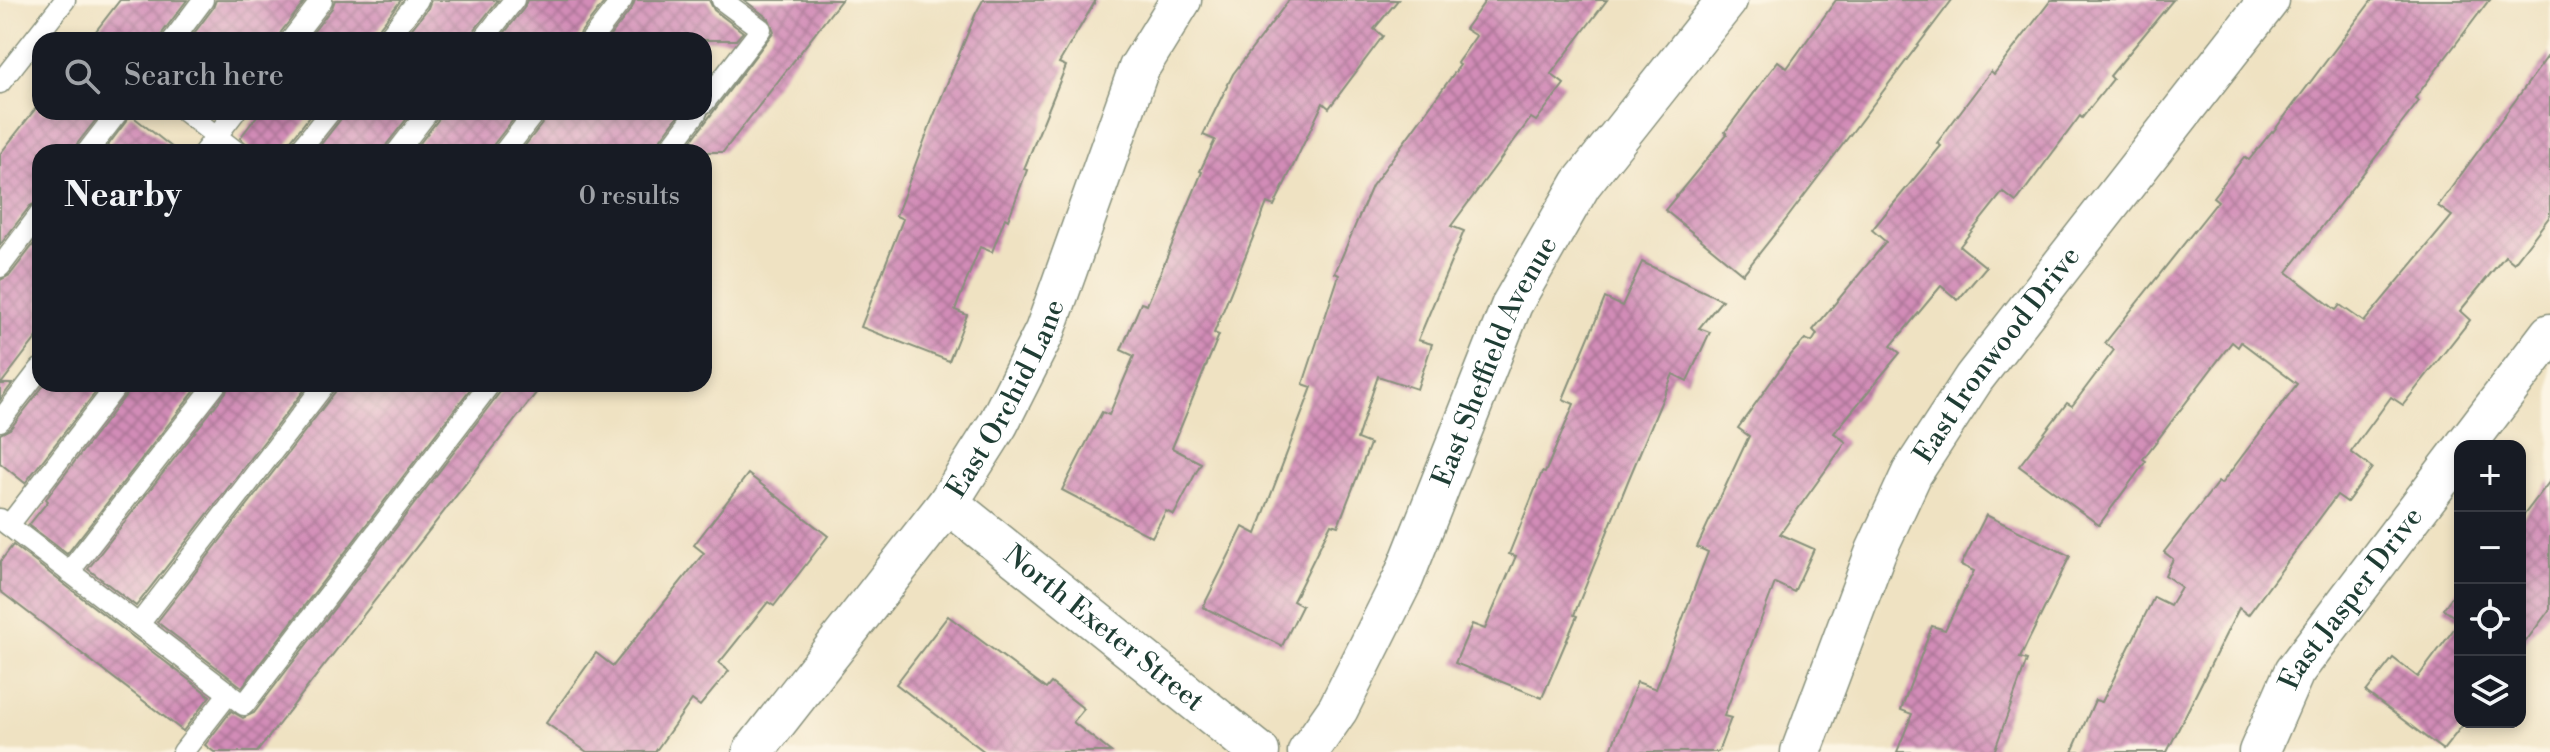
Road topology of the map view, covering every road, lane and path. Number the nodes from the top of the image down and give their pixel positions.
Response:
1 (65, 0) edge
2 (203, 0) edge
3 (322, 0) edge
4 (418, 0) edge
5 (514, 0) edge
6 (622, 0) edge
7 (722, 0) edge
8 (1181, 0) edge
9 (1727, 0) edge
10 (2269, 0) edge
11 (40, 32) edge
12 (179, 32) edge
13 (297, 32) edge
14 (392, 32) edge
15 (489, 32) edge
16 (597, 32) edge
17 (32, 42) edge
18 (0, 83) edge
19 (712, 93) edge
20 (112, 120) edge
21 (191, 120) edge
22 (229, 120) edge
23 (324, 120) edge
24 (422, 120) edge
25 (529, 120) edge
26 (691, 120) edge
27 (93, 144) edge
28 (210, 144) edge
29 (304, 144) edge
30 (403, 144) edge
31 (510, 144) edge
32 (673, 144) edge
33 (32, 225) edge
34 (0, 267) edge
35 (2550, 334) edge
36 (32, 379) edge
37 (111, 392) edge
38 (210, 392) edge
39 (319, 392) edge
40 (484, 392) edge
41 (0, 421) edge
42 (2470, 440) edge
43 (2454, 461) edge
44 (948, 503) junction
45 (4, 522) edge
46 (69, 572) junction
47 (139, 624) junction
48 (229, 693) junction
49 (183, 752) edge
50 (753, 752) edge
51 (1259, 752) edge
52 (1308, 752) edge
53 (1801, 752) edge
54 (2259, 752) edge

1 - 11 lane
2 - 12 lane
3 - 13 lane
4 - 14 lane
5 - 15 lane
6 - 16 lane
7 - 19 lane
8 - 44 street, East Orchid Lane
9 - 52 street, East Sheffield Avenue
10 - 53 street, East Ironwood Drive
17 - 18 lane
20 - 27 lane
21 - 28 lane
22 - 28 lane
23 - 29 lane
24 - 30 lane
25 - 31 lane
26 - 32 lane
33 - 34 lane
35 - 42 street
36 - 41 lane
37 - 45 lane
38 - 46 lane
39 - 47 lane
40 - 48 lane
43 - 54 street, East Jasper Drive
44 - 50 street, East Orchid Lane
44 - 51 street, North Exeter Street
45 - 46 lane
46 - 47 lane
47 - 48 lane
48 - 49 lane

